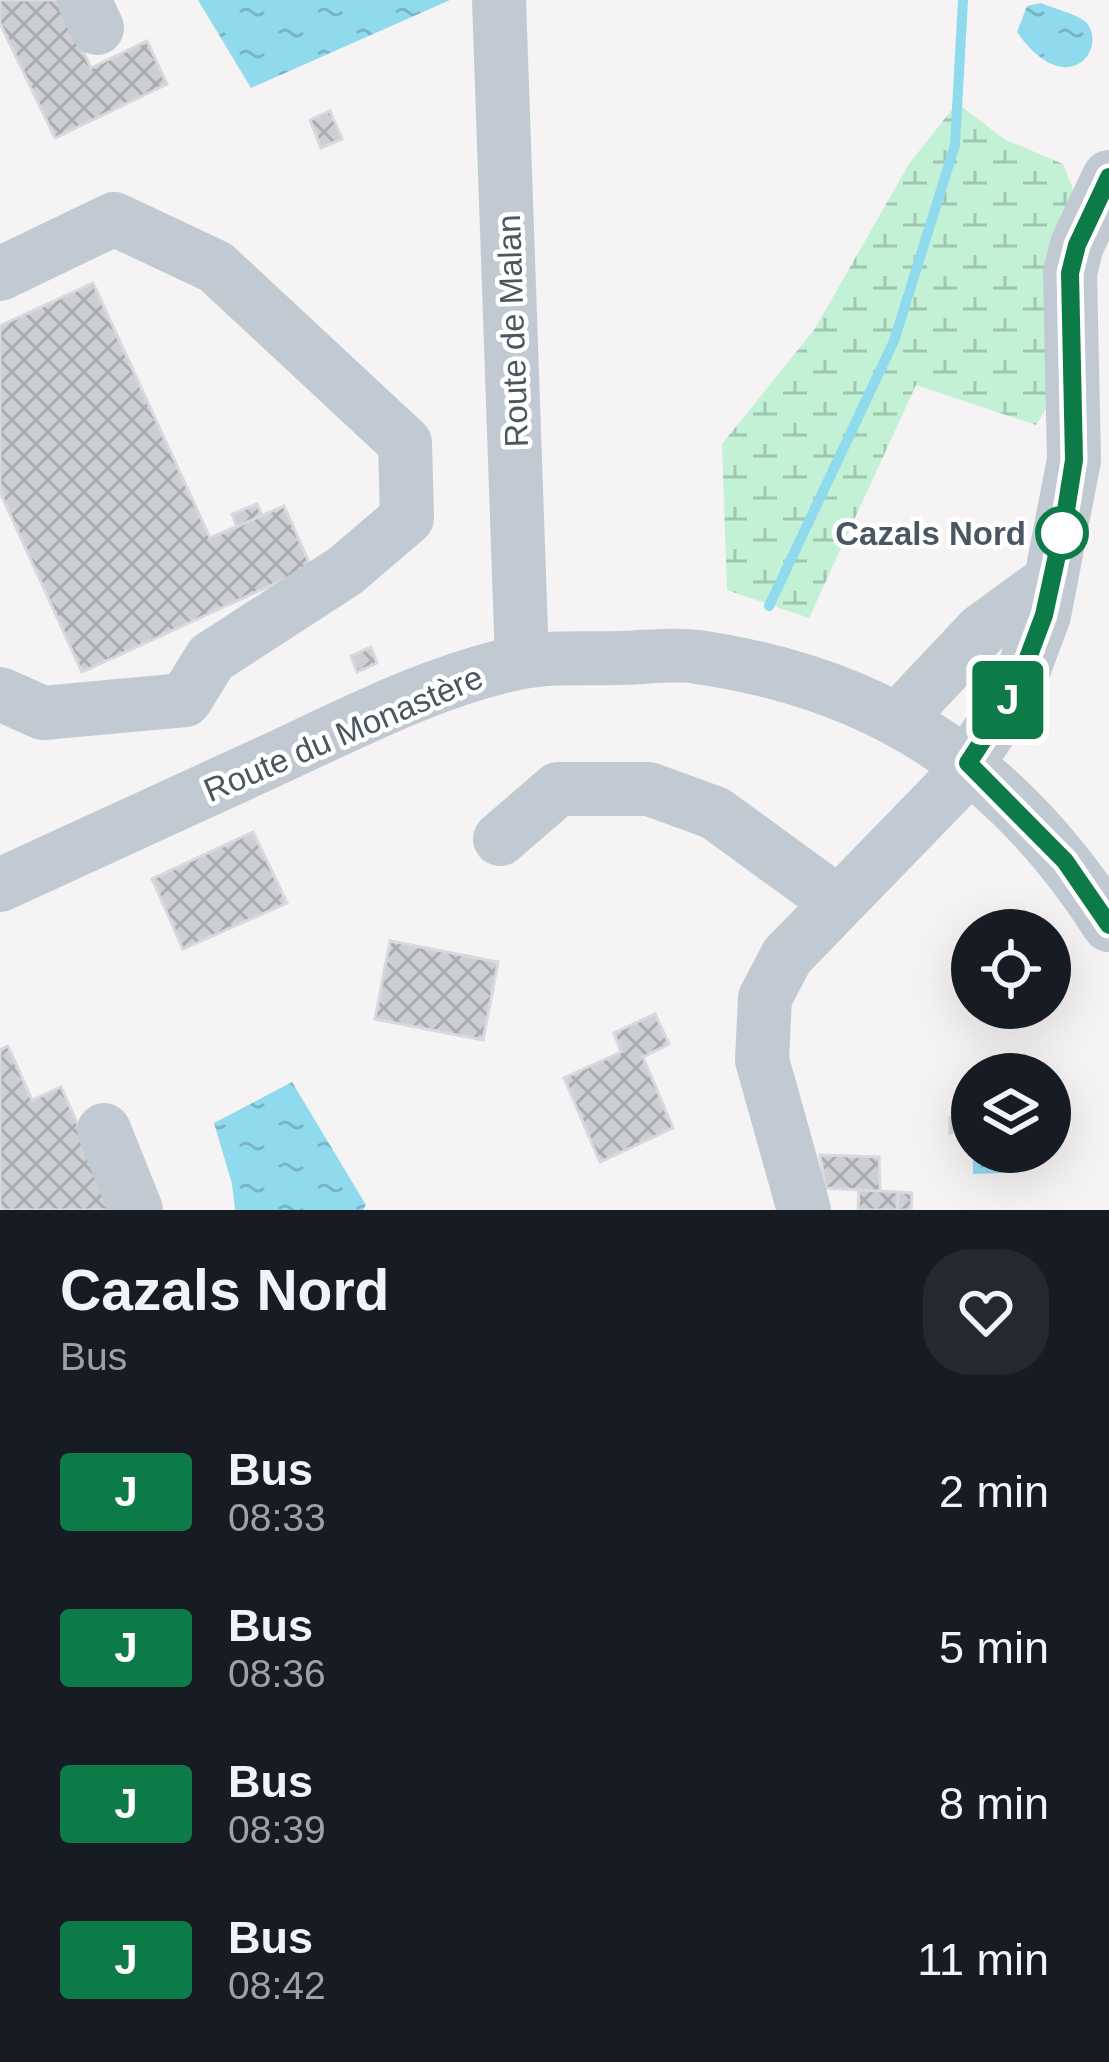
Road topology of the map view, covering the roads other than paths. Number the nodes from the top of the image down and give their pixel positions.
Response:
1 (499, 0) edge
2 (1109, 177) edge
3 (1093, 251) edge
4 (0, 274) edge
5 (1051, 580) junction
6 (522, 661) junction
7 (0, 694) edge
8 (185, 700) junction
9 (899, 718) junction
10 (968, 763) junction
11 (229, 780) junction
12 (500, 839) dead end
13 (0, 884) edge
14 (836, 902) junction
15 (1109, 925) edge
16 (104, 1130) dead end
17 (136, 1210) edge
18 (804, 1210) edge

1 - 6 street, Route de Malan
2 - 3 street
3 - 5 street
4 - 8 street
5 - 9 street
5 - 10 street
6 - 9 street, Route du Monastère
6 - 11 street, Route du Monastère
7 - 8 street
8 - 11 street
9 - 10 street, Route du Monastère
10 - 14 street
10 - 15 street, Route du Monastère
11 - 13 street, Route du Monastère
12 - 14 street
14 - 18 street
16 - 17 street

